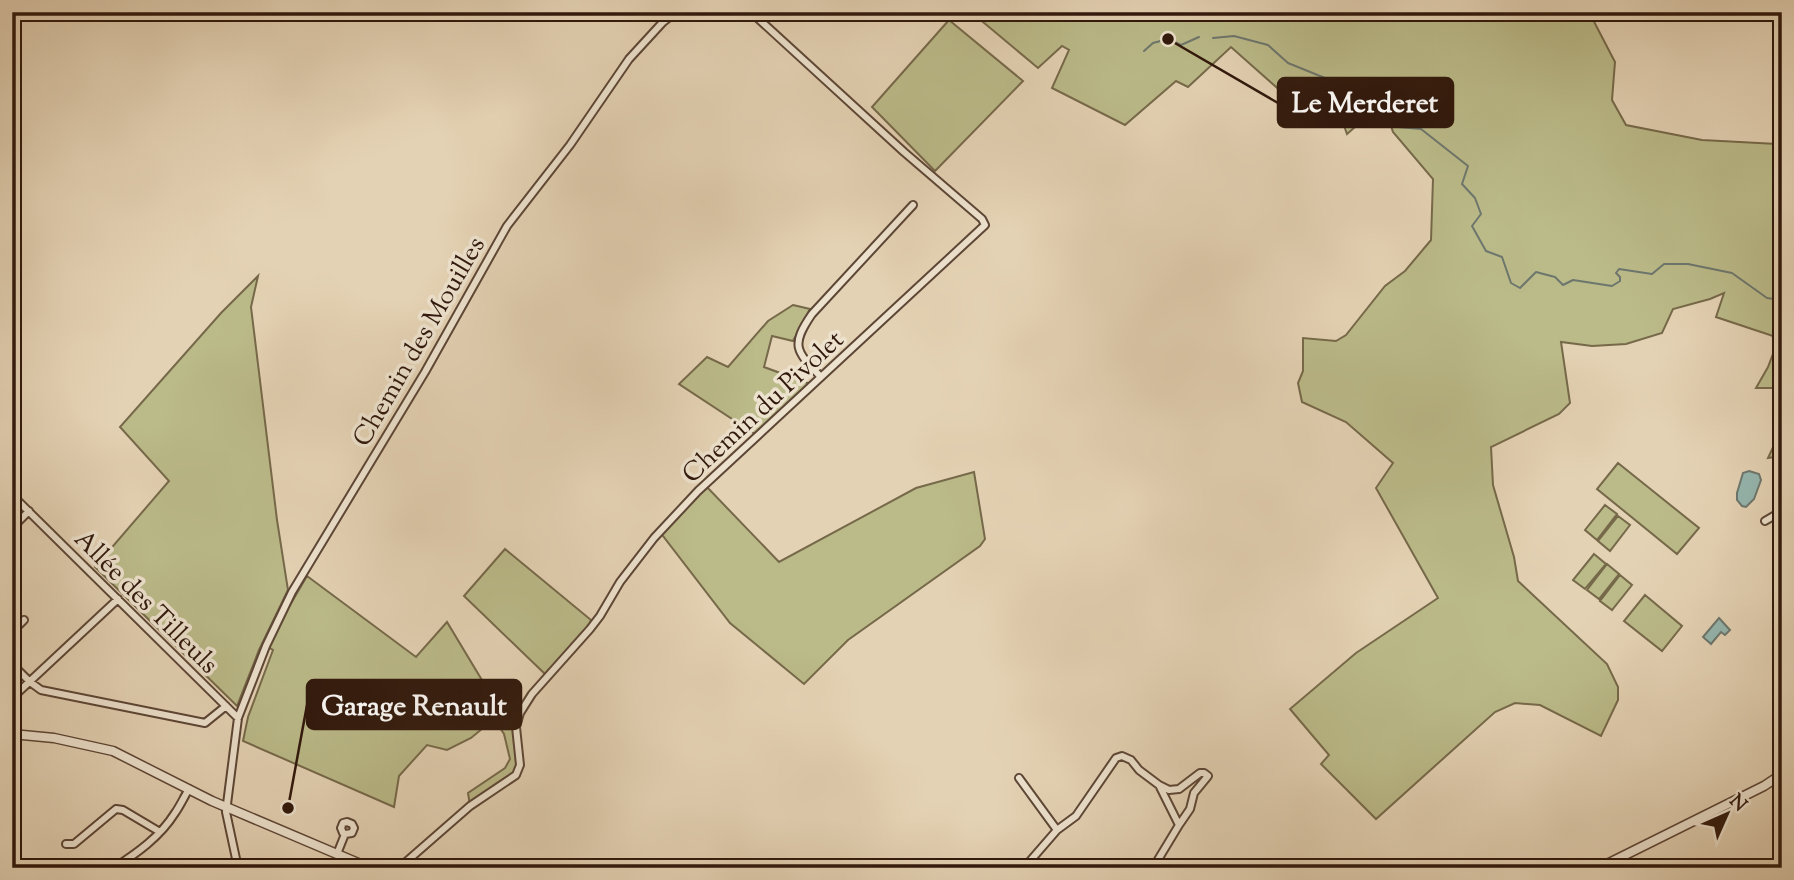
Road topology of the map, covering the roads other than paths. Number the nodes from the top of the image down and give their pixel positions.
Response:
1 (676, 12) edge
2 (751, 12) edge
3 (913, 205) dead end
4 (821, 377) junction
5 (12, 495) edge
6 (29, 511) junction
7 (1782, 511) edge
8 (1765, 521) dead end
9 (12, 528) edge
10 (118, 599) junction
11 (24, 620) dead end
12 (12, 632) edge
13 (12, 664) edge
14 (30, 682) junction
15 (12, 698) edge
16 (226, 706) junction
17 (238, 718) junction
18 (12, 734) edge
19 (1782, 774) edge
20 (1019, 778) dead end
21 (1159, 785) junction
22 (189, 789) junction
23 (226, 806) junction
24 (1179, 825) junction
25 (1057, 830) junction
26 (160, 832) junction
27 (345, 834) dead end
28 (66, 844) dead end
29 (337, 854) junction
30 (114, 868) edge
31 (238, 868) edge
32 (370, 868) edge
33 (398, 868) edge
34 (1024, 868) edge
35 (1153, 868) edge
36 (1599, 868) edge

1 - 17 street, Chemin des Mouilles
2 - 4 street, Chemin du Pivolet
3 - 4 street
4 - 33 street, Chemin du Pivolet
5 - 6 street, Allée des Tilleuls
6 - 9 street
6 - 10 street, Allée des Tilleuls
7 - 8 street
10 - 14 street
10 - 16 street, Allée des Tilleuls
11 - 12 street
13 - 14 street
14 - 15 street
14 - 16 street
16 - 17 street, Allée des Tilleuls
17 - 23 street, Chemin des Mouilles
18 - 22 street
19 - 36 street
20 - 25 street
21 - 24 street
21 - 24 street
21 - 25 street
22 - 23 street
22 - 26 street
23 - 29 street
23 - 31 street, Chemin des Mouilles
24 - 35 street
25 - 34 street
26 - 28 street
26 - 30 street
27 - 29 street
29 - 32 street

